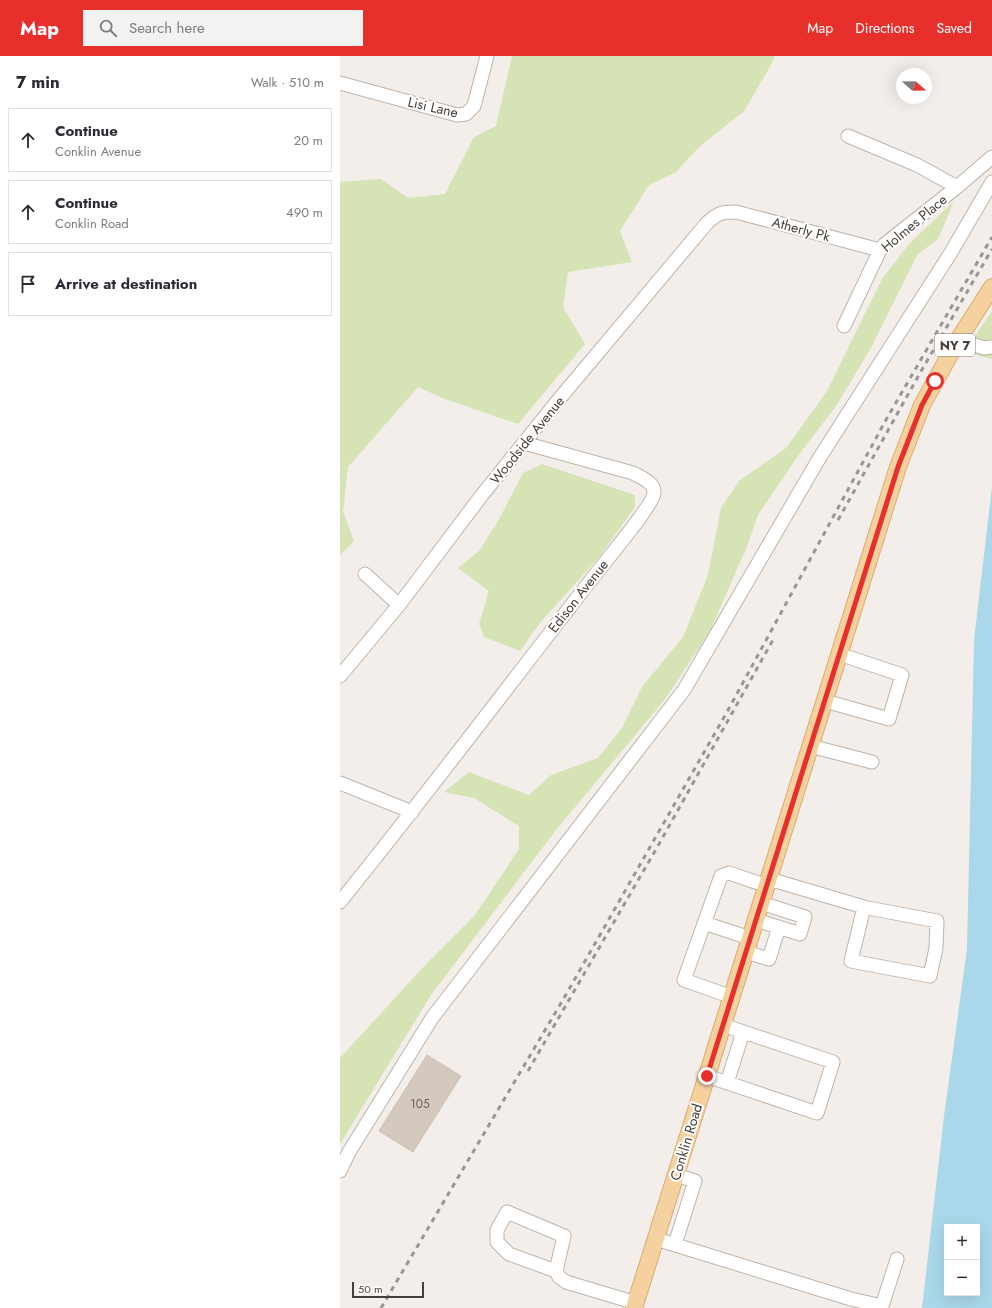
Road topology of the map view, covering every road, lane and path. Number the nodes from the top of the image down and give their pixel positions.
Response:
1 (487, 56) edge
2 (340, 83) edge
3 (848, 136) dead end
4 (992, 157) edge
5 (992, 182) edge
6 (957, 187) junction
7 (722, 212) joint
8 (880, 250) junction
9 (992, 287) edge
10 (844, 326) dead end
11 (958, 340) junction
12 (992, 347) edge
13 (524, 443) junction
14 (365, 574) dead end
15 (399, 605) junction
16 (839, 654) junction
17 (340, 676) edge
18 (825, 701) junction
19 (810, 746) junction
20 (872, 762) dead end
21 (340, 783) edge
22 (412, 812) junction
23 (768, 882) junction
24 (340, 902) edge
25 (761, 903) junction
26 (864, 907) junction
27 (756, 920) junction
28 (704, 923) junction
29 (779, 927) junction
30 (748, 945) junction
31 (732, 997) junction
32 (723, 1025) junction
33 (743, 1032) junction
34 (707, 1076) junction
35 (727, 1083) junction
36 (340, 1171) edge
37 (676, 1175) junction
38 (656, 1239) junction
39 (675, 1244) junction
40 (897, 1259) dead end
41 (556, 1271) junction
42 (635, 1306) edge

1 - 2 street, Lisi Lane
3 - 6 street
4 - 6 street, Holmes Place
5 - 36 street
6 - 8 street, Holmes Place
7 - 8 street, Atherly Pk
7 - 13 street, Woodside Avenue
8 - 10 street, Holmes Place
9 - 11 main road, NY 7
11 - 12 street
11 - 16 main road, Conklin Road / NY 7
13 - 15 street, Woodside Avenue
13 - 22 street, Edison Avenue
14 - 15 street
15 - 17 street, Woodside Avenue
16 - 18 main road, Conklin Road / NY 7
16 - 18 street
18 - 19 main road, Conklin Road / NY 7
19 - 20 street
19 - 23 main road, Conklin Road / NY 7
21 - 22 street
22 - 24 street, Edison Avenue
23 - 25 main road, Conklin Road / NY 7
23 - 26 street
23 - 28 street
25 - 27 main road, Conklin Road / NY 7
25 - 29 street
26 - 26 street
27 - 29 street
27 - 30 main road, Conklin Road / NY 7
28 - 30 street
28 - 31 street
29 - 30 street
30 - 31 main road, Conklin Road / NY 7
31 - 32 main road, Conklin Road / NY 7
32 - 33 street
32 - 34 main road, Conklin Road / NY 7
33 - 35 street
33 - 35 street
34 - 35 street
34 - 37 main road, Conklin Road / NY 7
37 - 38 main road, Conklin Road / NY 7
37 - 39 street
38 - 39 street
38 - 42 main road, Conklin Road / NY 7
39 - 40 street
41 - 41 street
41 - 42 street

